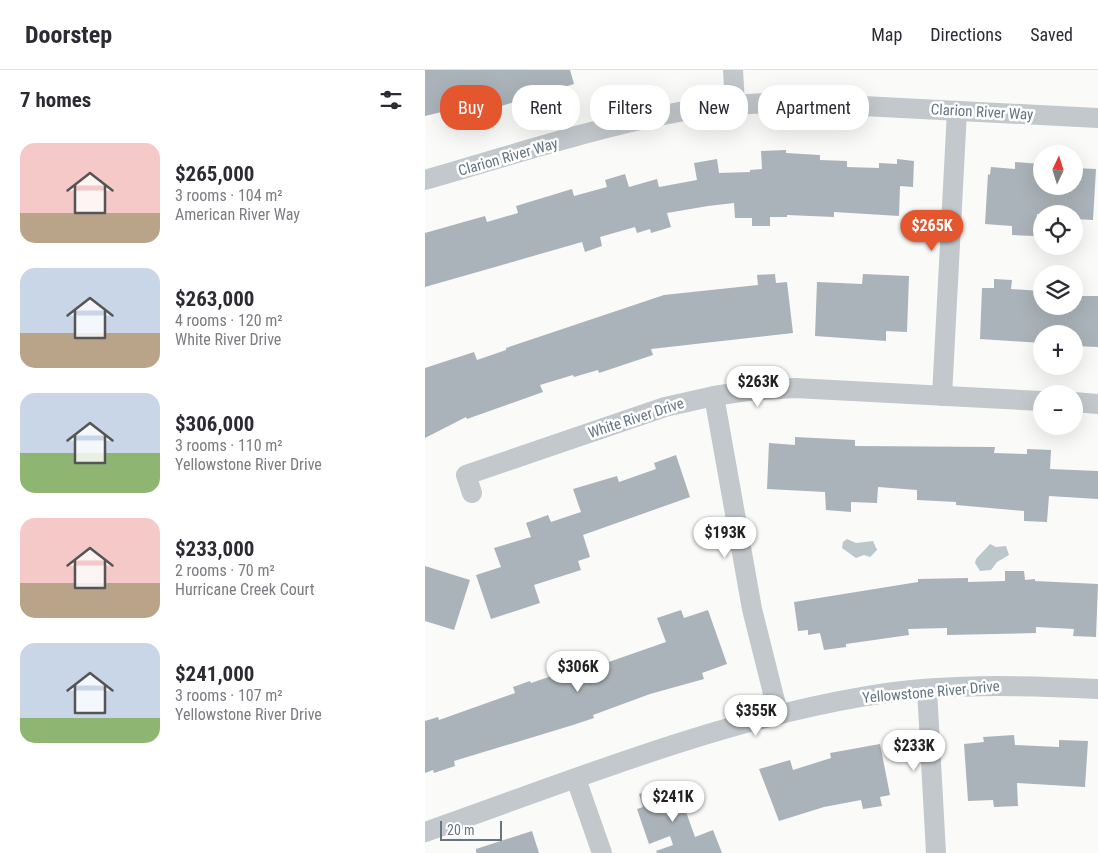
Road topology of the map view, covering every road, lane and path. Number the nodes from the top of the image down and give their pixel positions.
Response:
1 (733, 70) edge
2 (734, 85) edge
3 (748, 103) edge
4 (957, 111) junction
5 (680, 112) edge
6 (1098, 118) edge
7 (425, 180) edge
8 (714, 396) junction
9 (943, 396) junction
10 (1033, 401) edge
11 (1083, 403) edge
12 (1098, 404) edge
13 (472, 493) dead end
14 (927, 689) junction
15 (1098, 689) edge
16 (778, 713) junction
17 (576, 779) junction
18 (425, 832) edge
19 (602, 853) edge
20 (936, 853) edge

1 - 2 street
3 - 4 street, Clarion River Way
4 - 6 street, Clarion River Way
4 - 9 street
5 - 7 street, Clarion River Way
8 - 9 street, White River Drive
8 - 13 street, White River Drive
8 - 16 street
9 - 10 street, White River Drive
11 - 12 street
14 - 15 street, Yellowstone River Drive
14 - 16 street, Yellowstone River Drive
14 - 20 street
16 - 17 street, Yellowstone River Drive
17 - 18 street, Yellowstone River Drive
17 - 19 street

